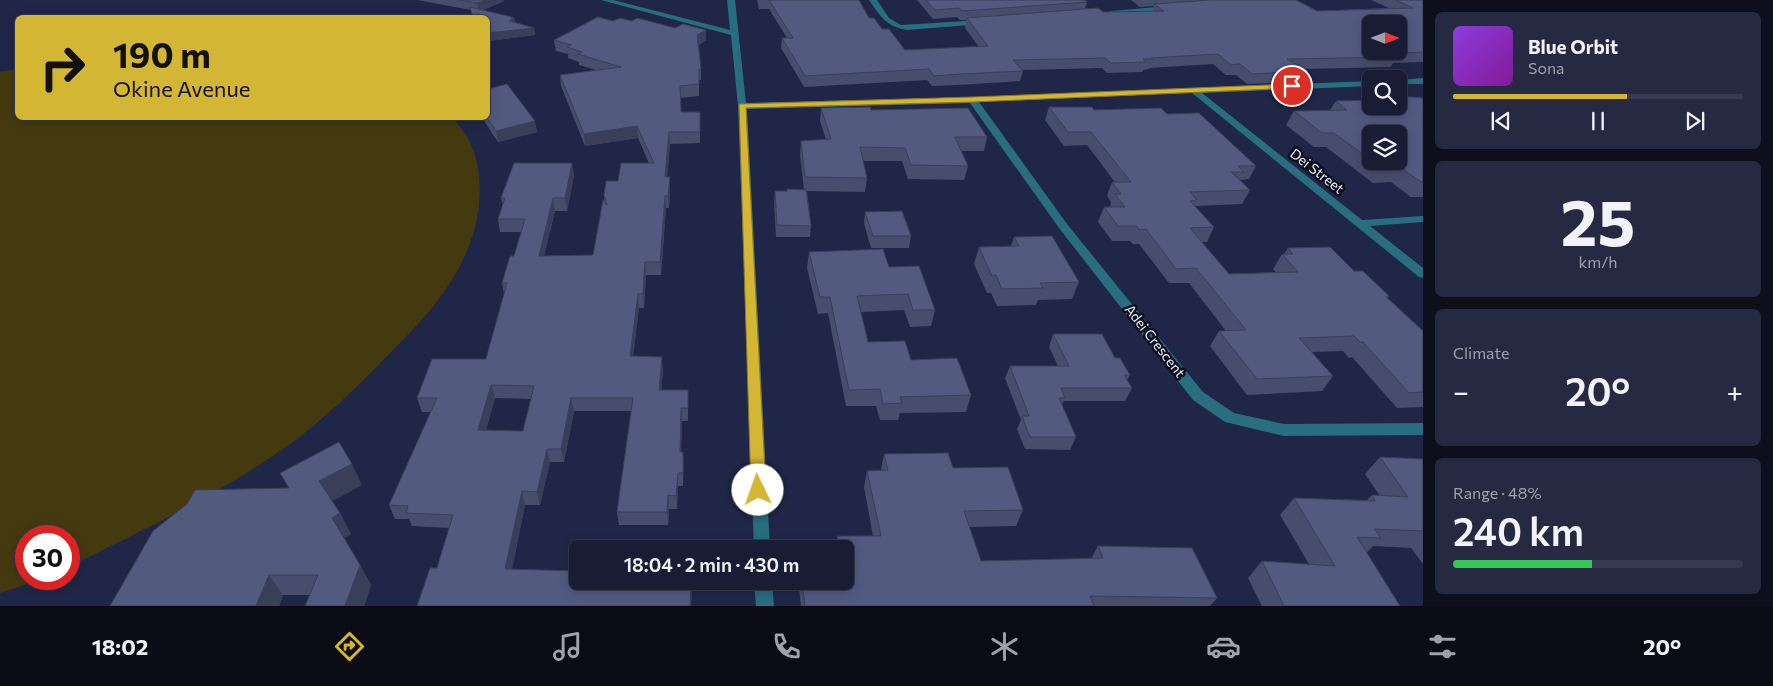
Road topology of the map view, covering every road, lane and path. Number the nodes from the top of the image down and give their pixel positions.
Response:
1 (605, 0) edge
2 (731, 0) edge
3 (873, 0) edge
4 (1182, 7) edge
5 (1104, 13) edge
6 (995, 21) edge
7 (733, 33) junction
8 (1423, 81) edge
9 (1407, 82) edge
10 (1362, 83) edge
11 (1193, 90) junction
12 (973, 100) junction
13 (742, 106) junction
14 (1423, 219) edge
15 (1361, 223) junction
16 (1423, 274) edge
17 (1423, 429) edge
18 (762, 540) edge
19 (764, 590) edge
20 (765, 606) edge

1 - 7 street
2 - 7 street
3 - 6 street
4 - 5 street
7 - 13 street
8 - 9 street
10 - 11 street
11 - 12 street
11 - 15 street, Dei Street
12 - 13 street
12 - 17 street, Adei Crescent
13 - 18 street
14 - 15 street
15 - 16 street, Dei Street
19 - 20 street

